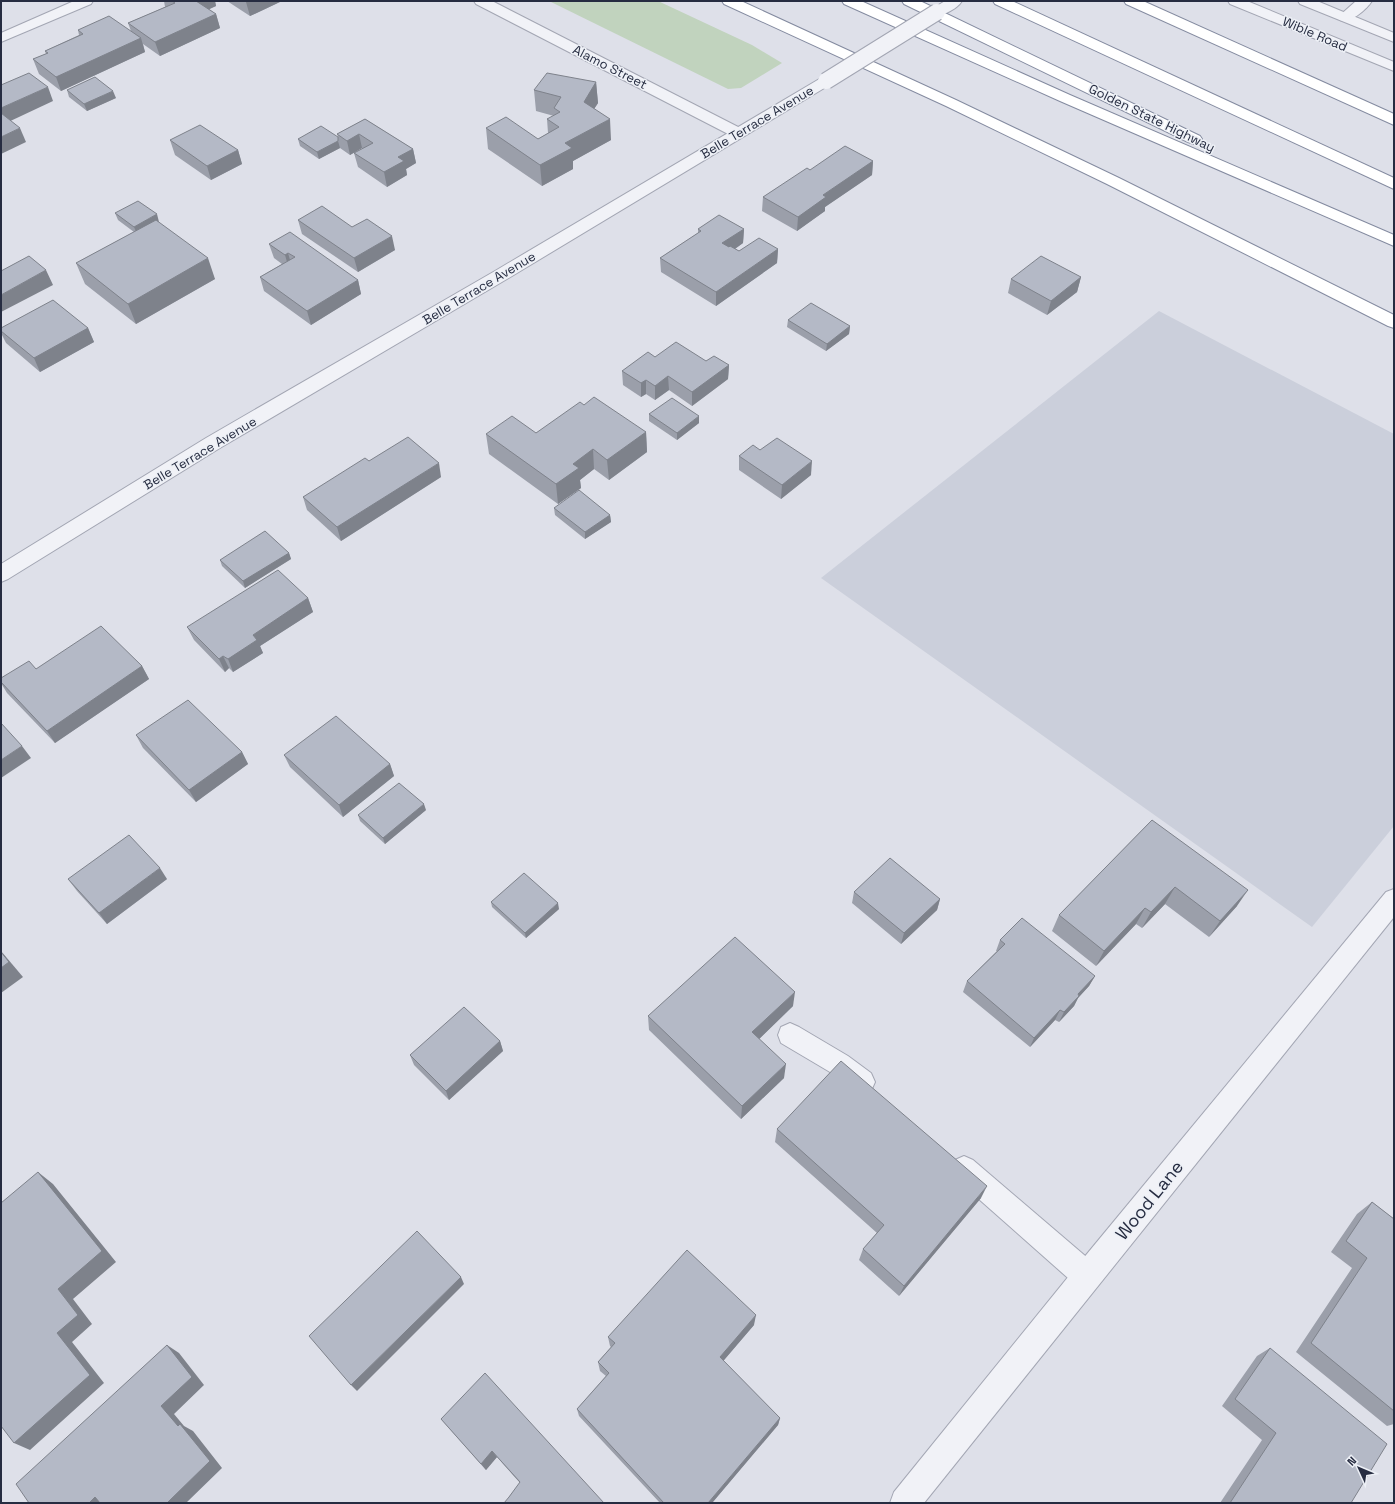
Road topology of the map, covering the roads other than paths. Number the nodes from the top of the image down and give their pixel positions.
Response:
1 (86, 1) edge
2 (481, 1) edge
3 (729, 1) edge
4 (849, 1) edge
5 (909, 1) edge
6 (955, 1) edge
7 (1000, 1) edge
8 (1131, 1) edge
9 (1236, 1) edge
10 (1305, 1) edge
11 (1365, 1) edge
12 (1345, 17) junction
13 (1, 38) edge
14 (1394, 38) edge
15 (1394, 67) edge
16 (1394, 120) edge
17 (738, 133) junction
18 (1394, 184) edge
19 (1394, 235) edge
20 (1394, 241) edge
21 (1394, 322) edge
22 (1, 574) edge
23 (1394, 900) edge
24 (790, 1035) dead end
25 (881, 1096) edge
26 (946, 1152) edge
27 (1086, 1276) junction
28 (905, 1503) edge

1 - 13 street
2 - 17 street, Alamo Street
3 - 21 highway
4 - 20 highway
5 - 19 highway, Golden State Highway
6 - 17 street, Belle Terrace Avenue, bridge
7 - 18 highway
8 - 16 highway
9 - 15 street, Wible Road
10 - 12 street, Wible Road
11 - 12 street
12 - 14 street, Wible Road
17 - 22 street, Belle Terrace Avenue
23 - 27 street, Wood Lane
24 - 25 street
26 - 27 street
27 - 28 street, Wood Lane

